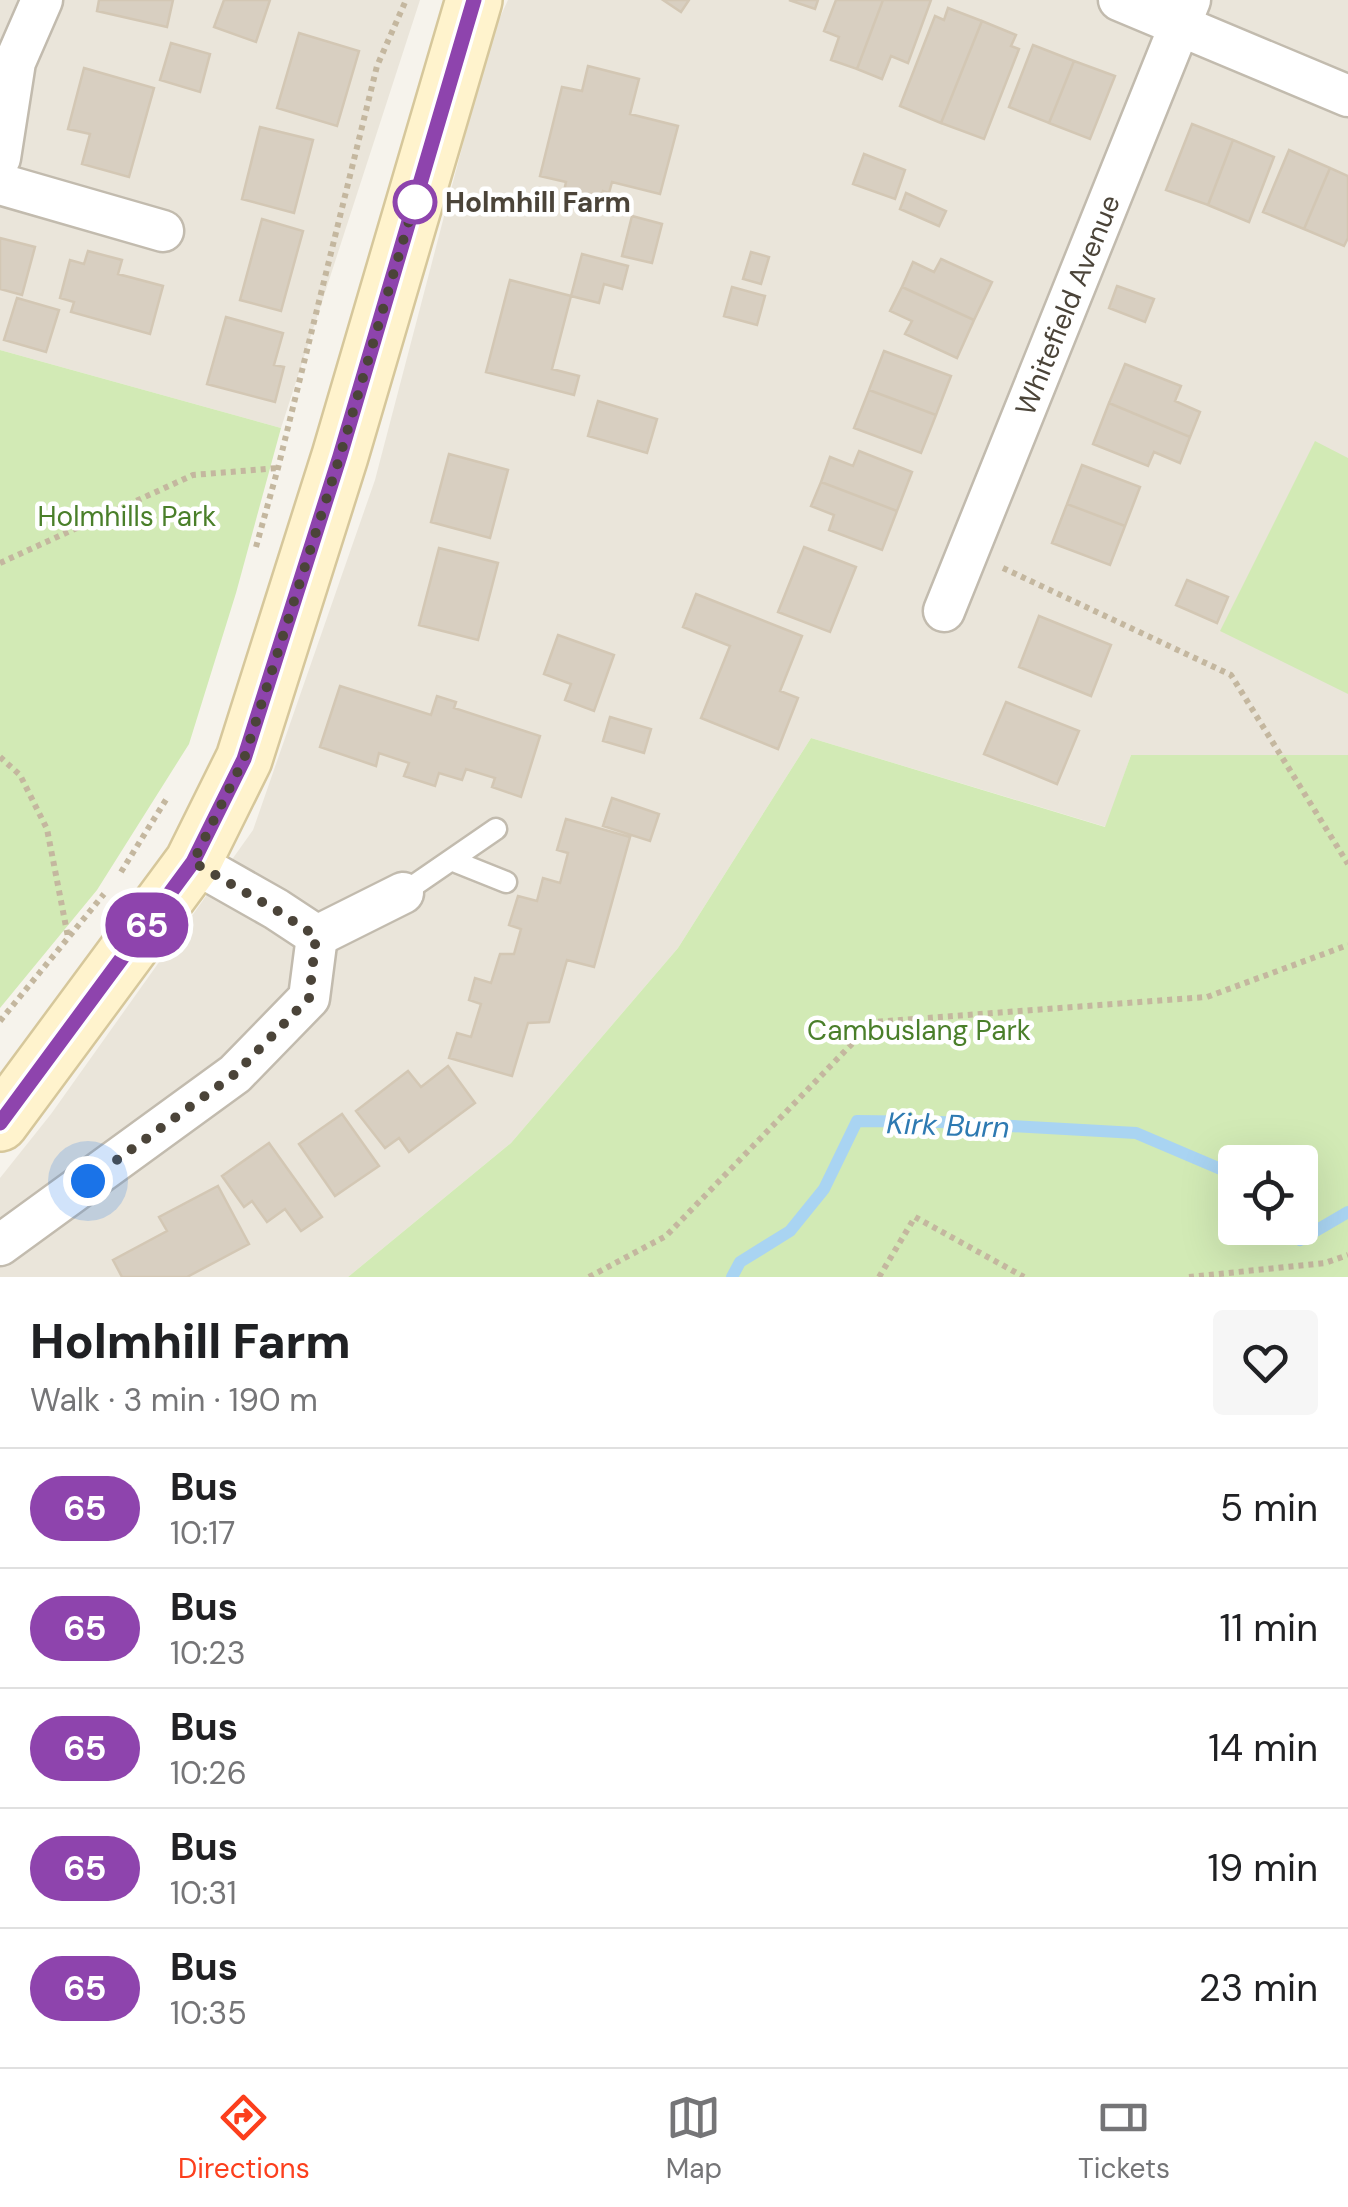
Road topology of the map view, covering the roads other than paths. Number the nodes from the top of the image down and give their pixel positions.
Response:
1 (42, 0) edge
2 (474, 0) edge
3 (1119, 0) edge
4 (1184, 12) edge
5 (1348, 96) edge
6 (0, 158) edge
7 (0, 184) edge
8 (163, 231) dead end
9 (944, 611) dead end
10 (496, 829) dead end
11 (451, 860) junction
12 (193, 862) junction
13 (506, 882) dead end
14 (402, 893) joint
15 (316, 936) junction
16 (0, 1123) edge
17 (0, 1245) edge

1 - 6 street
2 - 12 main road
3 - 4 street
4 - 5 street
4 - 9 street, Whitefield Avenue
7 - 8 street
10 - 11 lane
11 - 13 lane
11 - 14 lane
12 - 15 street
12 - 16 main road
14 - 15 street
15 - 17 street

